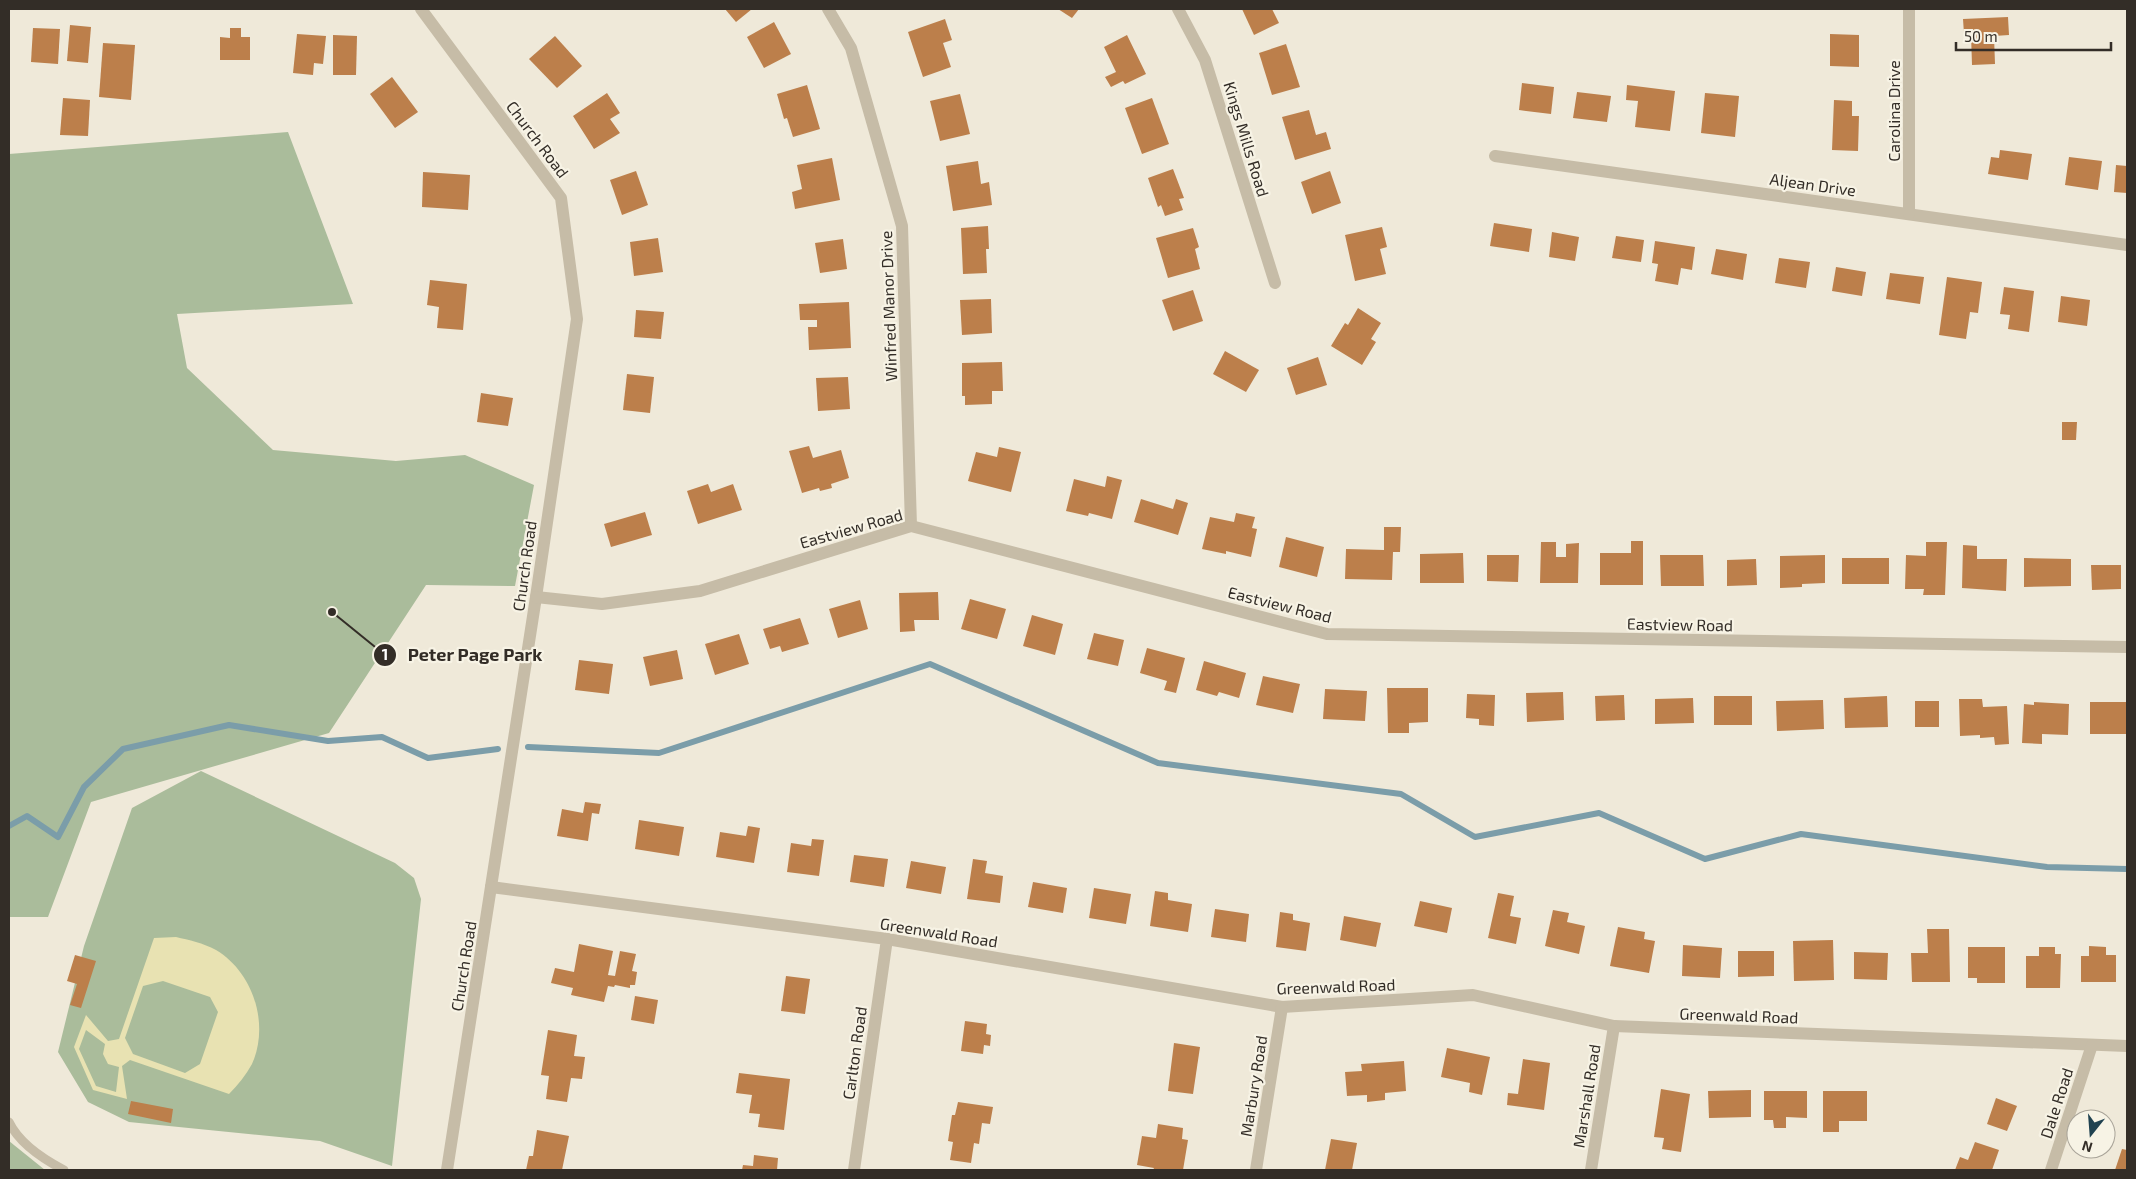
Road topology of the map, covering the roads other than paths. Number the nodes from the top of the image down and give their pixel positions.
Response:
1 (421, 9) edge
2 (828, 9) edge
3 (1178, 9) edge
4 (1909, 9) edge
5 (1495, 156) dead end
6 (1909, 214) junction
7 (2127, 245) edge
8 (1274, 283) dead end
9 (911, 526) junction
10 (536, 597) junction
11 (2127, 647) edge
12 (491, 887) junction
13 (887, 940) junction
14 (1282, 1008) junction
15 (1614, 1026) junction
16 (2092, 1045) junction
17 (2127, 1046) edge
18 (9, 1122) edge
19 (64, 1170) edge
20 (447, 1170) edge
21 (854, 1170) edge
22 (1256, 1170) edge
23 (1590, 1170) edge
24 (2051, 1170) edge

1 - 10 street, Church Road
2 - 9 street, Winfred Manor Drive
3 - 8 street, Kings Mills Road
4 - 6 street, Carolina Drive
5 - 6 street, Aljean Drive
6 - 7 street, Aljean Drive
9 - 10 street, Eastview Road
9 - 11 street, Eastview Road
10 - 12 street, Church Road
12 - 13 street, Greenwald Road
12 - 20 street, Church Road
13 - 14 street, Greenwald Road
13 - 21 street, Carlton Road
14 - 15 street, Greenwald Road
14 - 22 street, Marbury Road
15 - 16 street, Greenwald Road
15 - 23 street, Marshall Road
16 - 17 street, Greenwald Road
16 - 24 street, Dale Road
18 - 19 lane

